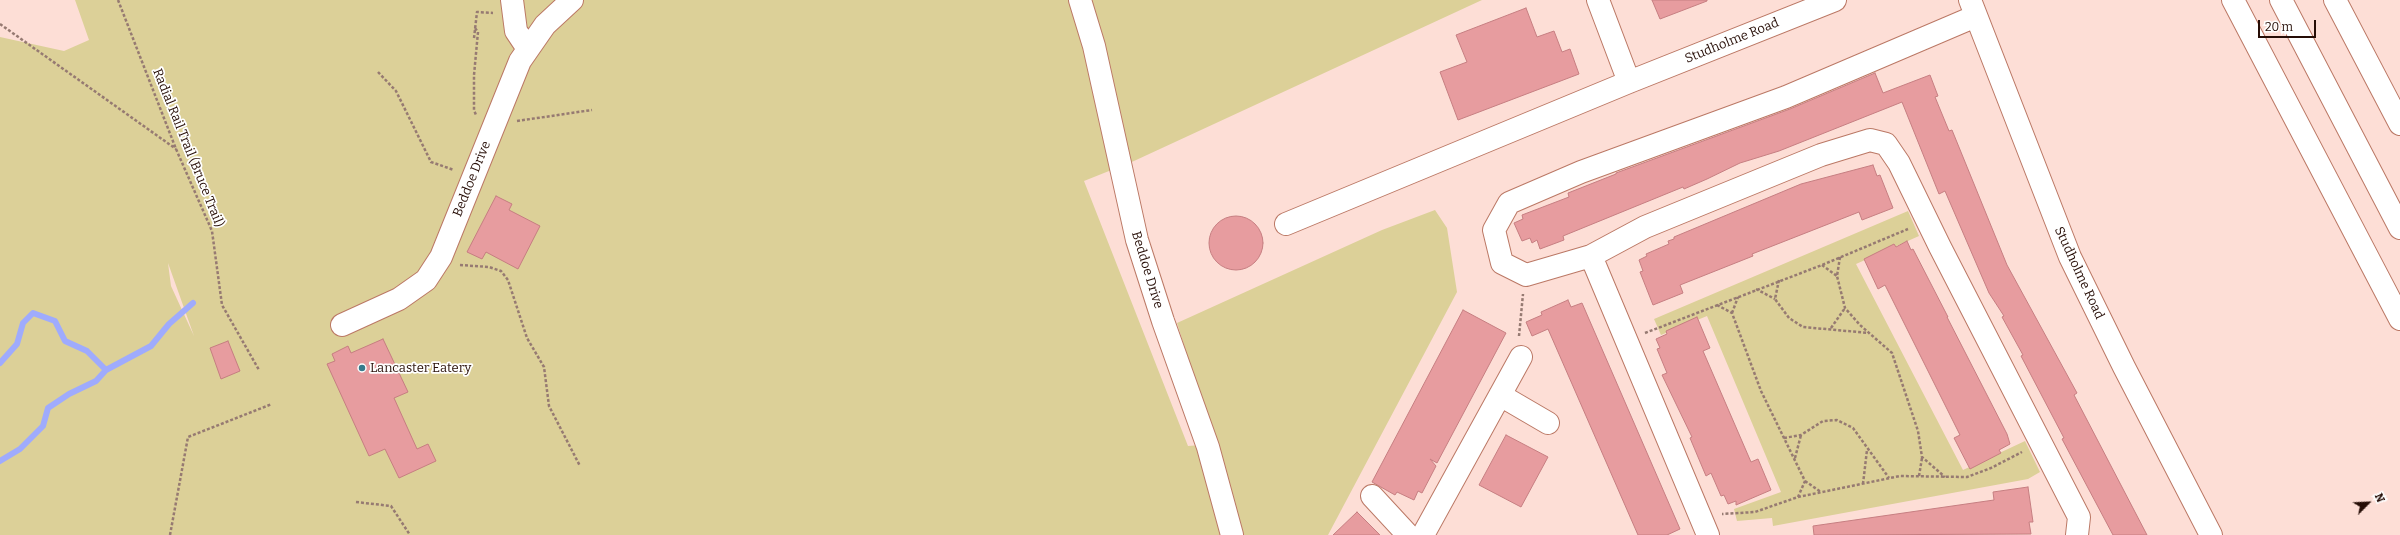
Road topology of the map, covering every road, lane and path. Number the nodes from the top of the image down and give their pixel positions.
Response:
1 (118, 0) edge
2 (572, 0) edge
3 (1080, 0) edge
4 (1598, 0) edge
5 (1835, 0) edge
6 (2233, 0) edge
7 (2281, 0) edge
8 (2335, 0) edge
9 (504, 7) edge
10 (1973, 8) edge
11 (0, 24) edge
12 (475, 28) junction
13 (474, 38) dead end
14 (528, 49) junction
15 (378, 72) dead end
16 (1628, 82) junction
17 (592, 110) dead end
18 (2400, 124) edge
19 (493, 128) junction
20 (176, 148) junction
21 (460, 173) dead end
22 (1927, 221) junction
23 (1286, 224) dead end
24 (2400, 228) edge
25 (1591, 256) junction
26 (1840, 257) junction
27 (437, 263) junction
28 (1822, 265) junction
29 (1526, 275) junction
30 (1837, 276) junction
31 (1779, 280) junction
32 (1756, 289) junction
33 (1738, 296) junction
34 (1775, 299) junction
35 (1717, 304) junction
36 (1845, 308) junction
37 (1732, 313) junction
38 (2400, 319) edge
39 (342, 326) dead end
40 (1831, 328) junction
41 (1870, 333) junction
42 (1627, 340) junction
43 (1521, 356) joint
44 (259, 370) dead end
45 (1500, 395) junction
46 (272, 404) dead end
47 (1548, 423) dead end
48 (1801, 435) junction
49 (1784, 438) junction
50 (2040, 442) junction
51 (1867, 450) junction
52 (1922, 457) junction
53 (1794, 458) junction
54 (580, 466) dead end
55 (1919, 476) junction
56 (1945, 477) junction
57 (1889, 478) junction
58 (1805, 481) junction
59 (1863, 484) junction
60 (1822, 492) junction
61 (1372, 496) dead end
62 (1798, 497) junction
63 (356, 502) dead end
64 (1704, 525) edge
65 (170, 535) edge
66 (410, 535) edge
67 (1232, 535) edge
68 (1408, 535) edge
69 (1423, 535) edge
70 (2077, 535) edge
71 (2211, 535) edge

1 - 20 path, Radial Rail Trail (Bruce Trail)
2 - 14 street, Beddoe Drive
3 - 67 street, Beddoe Drive
4 - 16 street
5 - 16 street, Studholme Road
6 - 38 street
7 - 24 street
8 - 18 street
9 - 12 path
9 - 14 street
10 - 29 street
10 - 71 street, Studholme Road
11 - 20 path
12 - 13 path
12 - 19 path
14 - 19 street, Beddoe Drive
15 - 21 path
16 - 23 street, Studholme Road
17 - 19 path
19 - 27 street, Beddoe Drive
20 - 44 path, Radial Rail Trail (Bruce Trail)
22 - 25 street
22 - 26 path
22 - 50 street
25 - 29 street
25 - 42 street
26 - 28 path
26 - 30 path
27 - 39 street, Beddoe Drive
27 - 54 path
28 - 30 path
28 - 31 path
29 - 43 path
30 - 36 path
31 - 32 path
31 - 34 path
32 - 33 path
32 - 34 path
33 - 35 path
33 - 37 path
34 - 40 path
35 - 37 path
35 - 42 path
36 - 40 path
36 - 41 path
37 - 49 path
40 - 41 path
41 - 52 path
42 - 64 street
43 - 45 street
45 - 47 street
45 - 69 street
46 - 65 path
48 - 49 path
48 - 51 path
48 - 53 path
49 - 53 path
50 - 56 path
50 - 70 street
51 - 57 path
51 - 59 path
52 - 55 path
52 - 56 path
53 - 58 path
55 - 56 path
55 - 57 path
57 - 59 path
58 - 60 path
58 - 62 path
59 - 60 path
60 - 62 path
61 - 68 street
62 - 64 path
63 - 66 path

